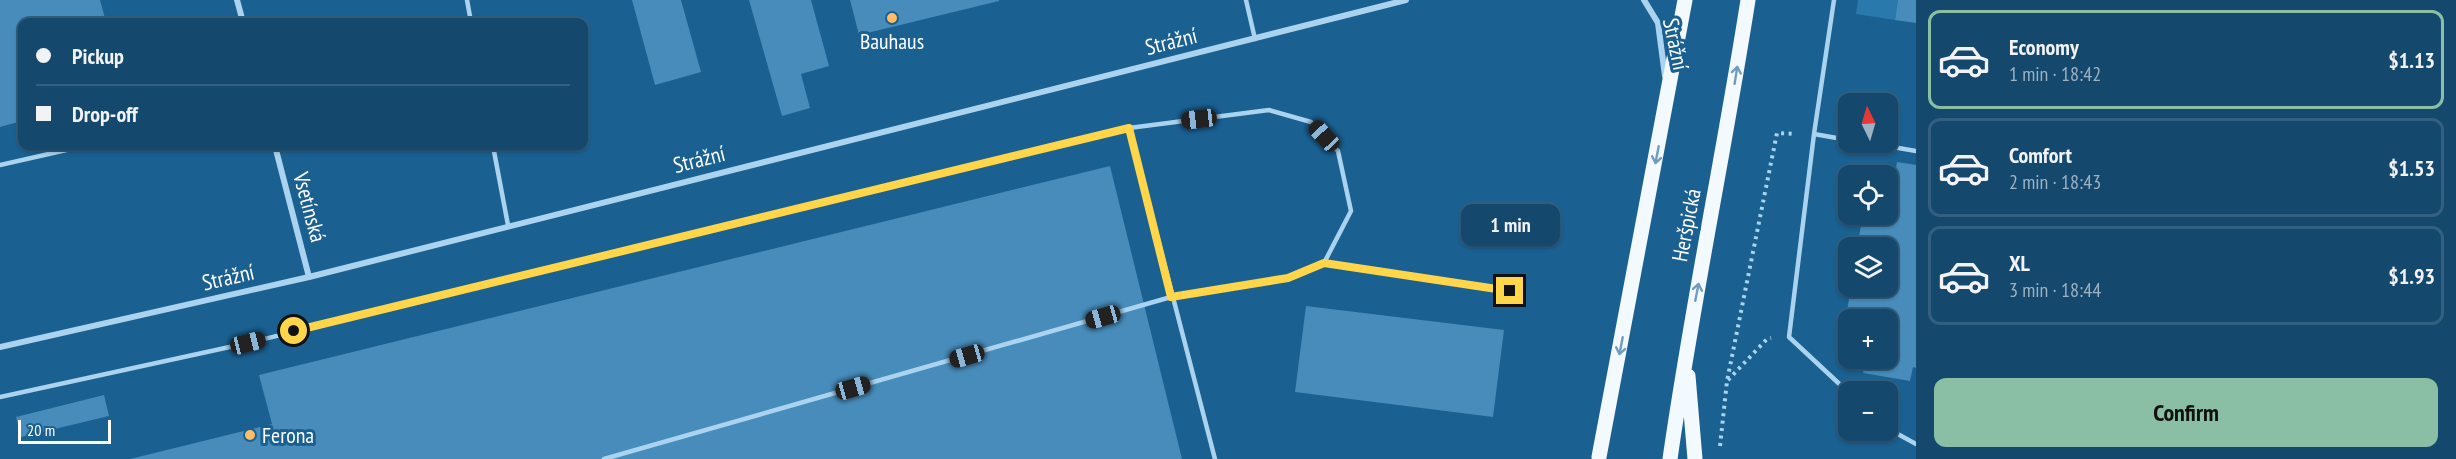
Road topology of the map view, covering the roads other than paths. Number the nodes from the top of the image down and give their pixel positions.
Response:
1 (237, 0) edge
2 (467, 0) edge
3 (1246, 0) edge
4 (1406, 0) edge
5 (1644, 0) edge
6 (1685, 0) edge
7 (1748, 0) edge
8 (1834, 0) edge
9 (242, 18) edge
10 (470, 18) edge
11 (1255, 39) junction
12 (1668, 97) junction
13 (1129, 128) junction
14 (1814, 134) junction
15 (1838, 138) edge
16 (1898, 148) edge
17 (66, 150) edge
18 (276, 150) edge
19 (495, 150) edge
20 (1916, 151) edge
21 (0, 165) edge
22 (508, 225) junction
23 (1324, 263) junction
24 (309, 277) junction
25 (1510, 291) dead end
26 (1171, 297) junction
27 (0, 347) edge
28 (1686, 350) junction
29 (1838, 383) edge
30 (0, 397) edge
31 (1898, 434) edge
32 (1916, 444) edge
33 (1599, 457) dead end
34 (604, 459) edge
35 (1215, 459) edge
36 (1670, 459) edge
37 (1695, 459) edge

1 - 9 street
2 - 10 lane
3 - 11 lane
4 - 11 street, Strážní
5 - 12 street, Strážní
6 - 12 main road, Heršpická
28 -> 7 main road, Heršpická
8 - 14 lane
11 - 22 street, Strážní
12 -> 33 main road, Heršpická
13 - 23 lane
13 - 26 lane
13 - 30 lane
14 - 15 lane
14 - 29 lane
16 - 20 lane
17 - 21 lane
18 - 24 street, Vsetínská
19 - 22 lane
22 - 24 street, Strážní
23 - 25 lane
23 - 26 lane
24 - 27 street, Strážní
26 - 34 lane
26 - 35 lane
28 - 36 main road, Heršpická
28 - 37 main road
31 - 32 lane

